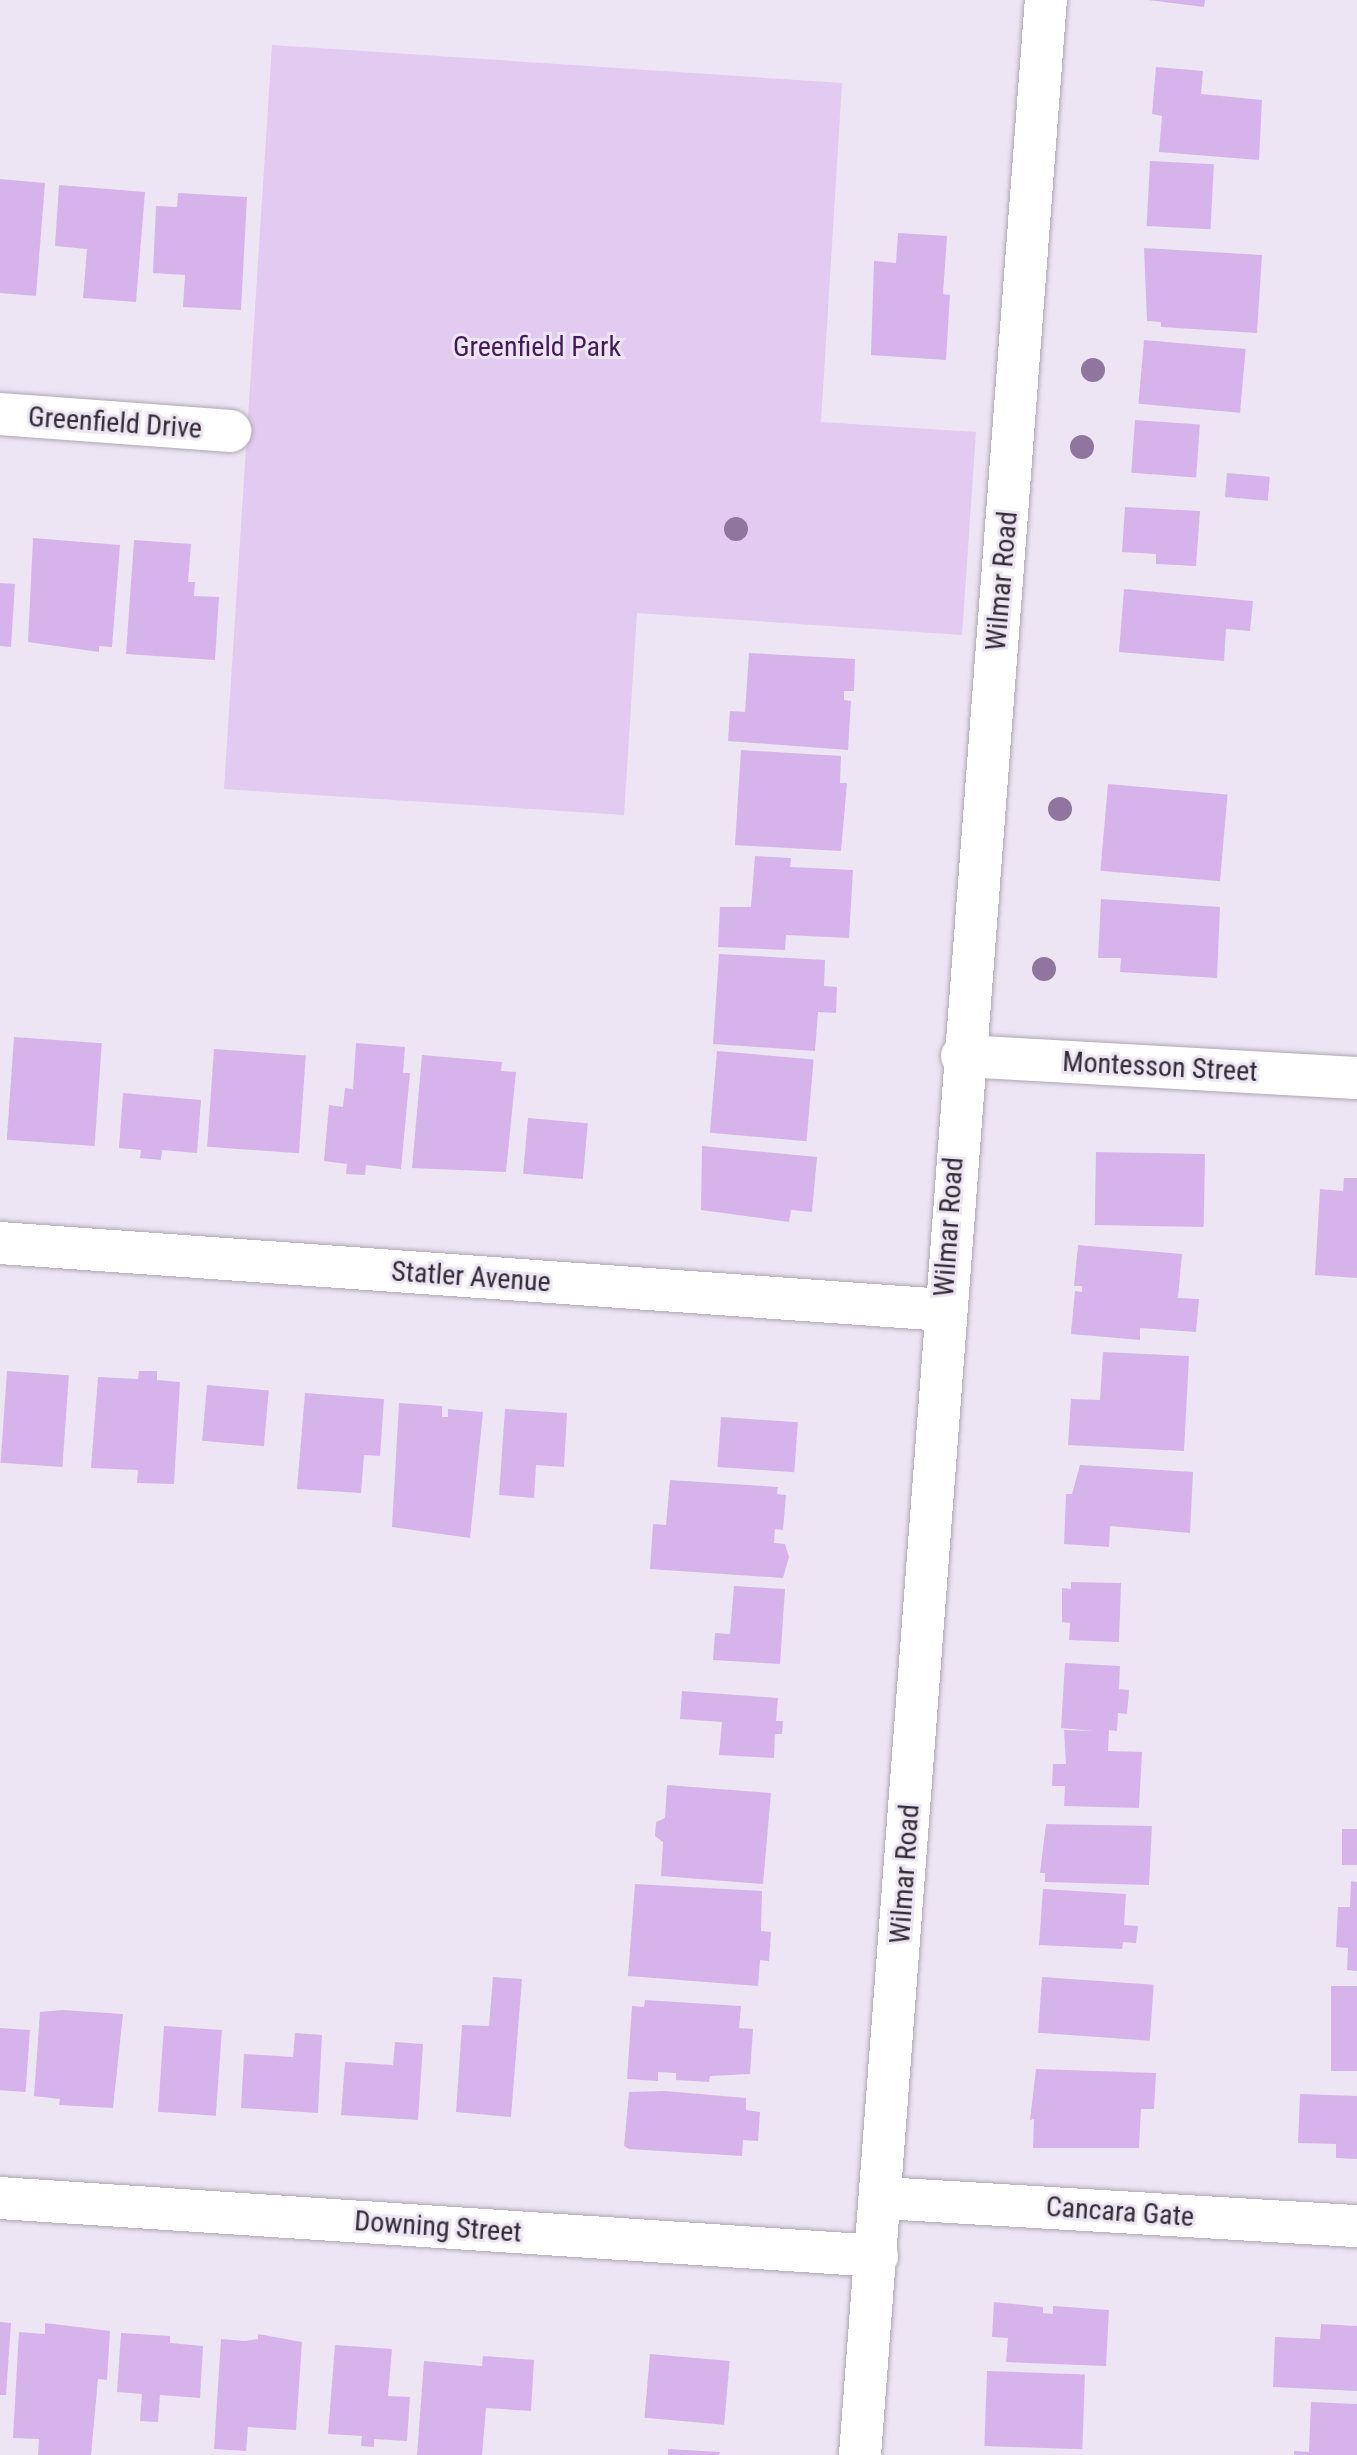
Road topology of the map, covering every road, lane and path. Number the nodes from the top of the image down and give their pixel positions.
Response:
1 (1046, 0) edge
2 (0, 414) edge
3 (230, 431) dead end
4 (962, 1056) junction
5 (1357, 1078) edge
6 (0, 1243) edge
7 (943, 1310) junction
8 (0, 2198) edge
9 (883, 2198) junction
10 (1357, 2226) edge
11 (877, 2256) junction
12 (860, 2455) edge

1 - 4 street, Wilmar Road
2 - 3 street, Greenfield Drive
4 - 5 street, Montesson Street
4 - 7 street, Wilmar Road
6 - 7 street, Statler Avenue
7 - 9 street, Wilmar Road
8 - 11 street, Downing Street
9 - 10 street, Cancara Gate
9 - 11 street, Wilmar Road
11 - 12 street, Wilmar Road

